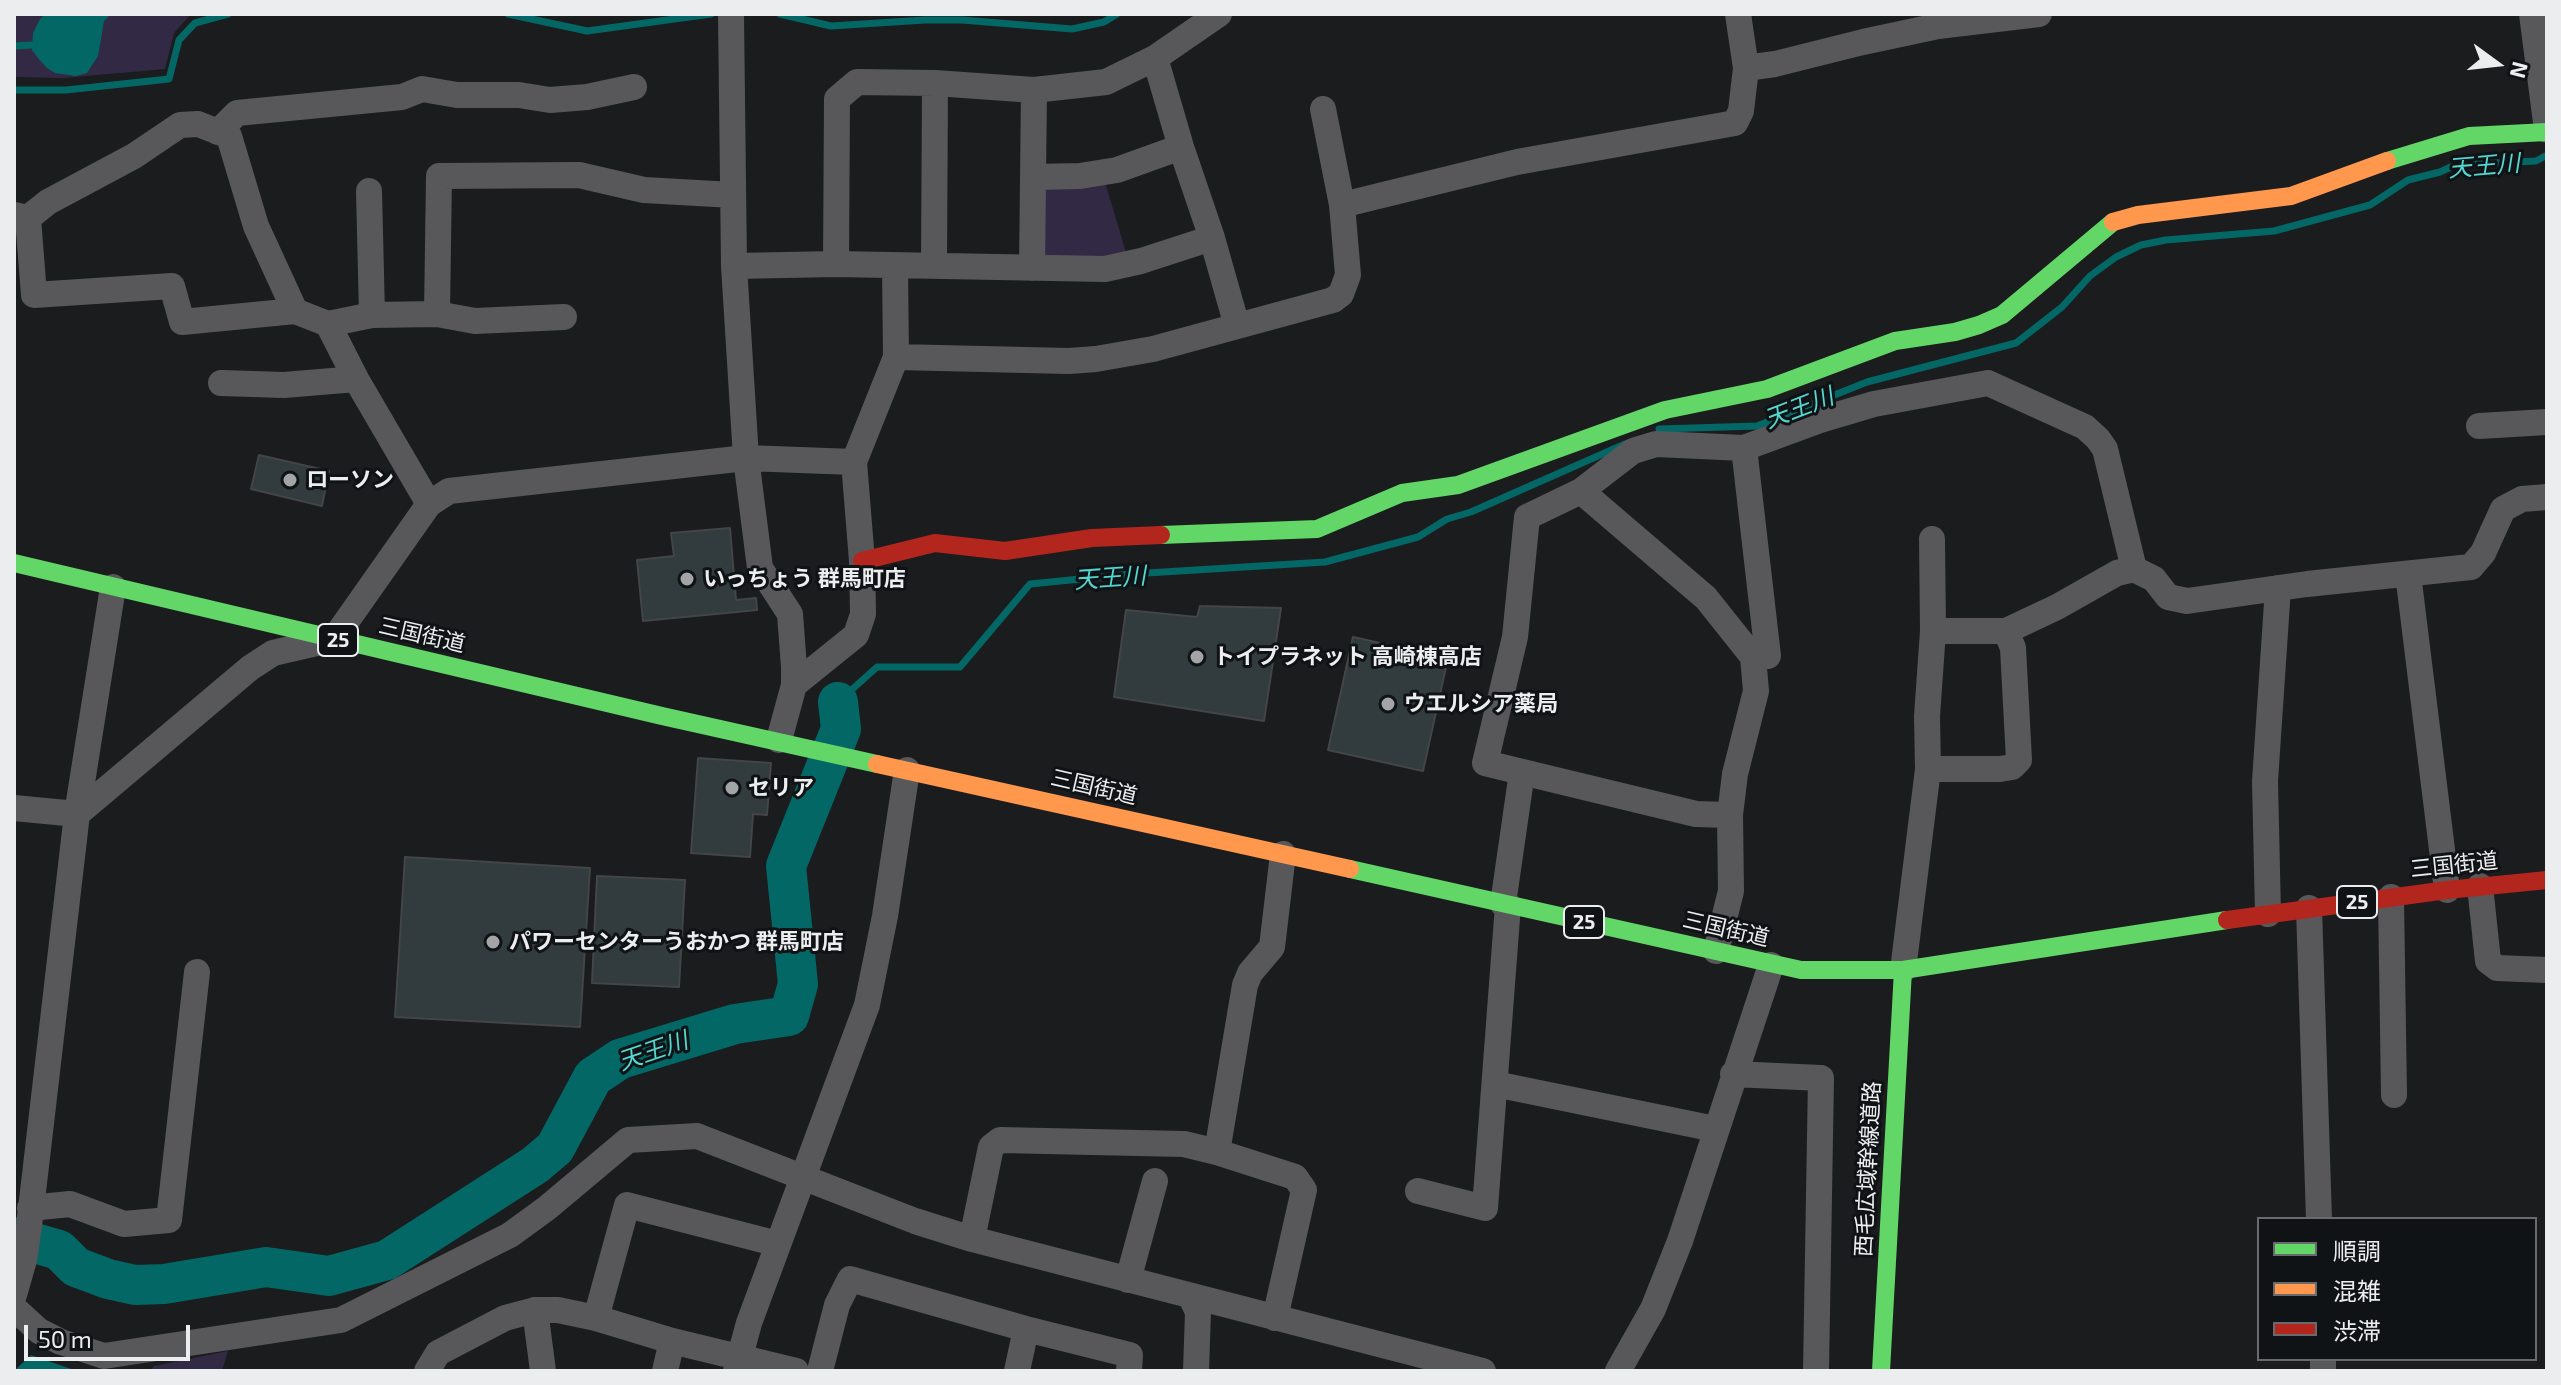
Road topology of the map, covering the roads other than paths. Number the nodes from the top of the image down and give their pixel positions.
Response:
1 (731, 14) edge
2 (1219, 14) edge
3 (1738, 14) edge
4 (2039, 14) edge
5 (2532, 14) edge
6 (1155, 58) junction
7 (1746, 68) junction
8 (935, 83) junction
9 (634, 87) dead end
10 (1034, 90) junction
11 (1323, 109) dead end
12 (2547, 131) edge
13 (218, 132) junction
14 (1181, 147) junction
15 (1033, 177) junction
16 (369, 191) dead end
17 (733, 195) junction
18 (1342, 205) junction
19 (21, 217) edge
20 (1212, 238) junction
21 (836, 264) junction
22 (934, 265) junction
23 (734, 266) junction
24 (895, 266) junction
25 (1032, 268) junction
26 (295, 311) junction
27 (437, 314) junction
28 (372, 315) junction
29 (564, 317) dead end
30 (328, 324) junction
31 (1237, 326) junction
32 (896, 357) junction
33 (356, 379) junction
34 (221, 383) dead end
35 (2547, 422) edge
36 (2479, 426) dead end
37 (1744, 448) junction
38 (746, 458) junction
39 (854, 462) junction
40 (1581, 491) junction
41 (2547, 497) edge
42 (429, 504) junction
43 (1932, 539) dead end
44 (862, 561) junction
45 (14, 563) edge
46 (2134, 569) junction
47 (2408, 574) junction
48 (113, 587) junction
49 (2278, 588) junction
50 (1933, 631) junction
51 (2006, 631) junction
52 (334, 639) junction
53 (1753, 657) junction
54 (794, 685) junction
55 (779, 740) junction
56 (1928, 769) junction
57 (907, 770) junction
58 (1522, 772) junction
59 (14, 808) edge
60 (77, 814) junction
61 (1730, 815) junction
62 (1283, 854) junction
63 (2547, 880) edge
64 (2480, 886) junction
65 (2447, 890) junction
66 (2391, 897) junction
67 (1505, 904) junction
68 (2309, 908) junction
69 (2268, 914) junction
70 (1716, 951) junction
71 (1771, 965) junction
72 (1903, 970) junction
73 (2547, 970) edge
74 (197, 972) dead end
75 (1733, 1074) junction
76 (1495, 1084) junction
77 (2394, 1095) dead end
78 (1715, 1129) junction
79 (1217, 1152) junction
80 (804, 1178) junction
81 (1155, 1181) dead end
82 (1418, 1191) dead end
83 (30, 1217) junction
84 (2319, 1217) edge
85 (972, 1239) junction
86 (778, 1244) junction
87 (1128, 1280) junction
88 (14, 1295) edge
89 (1191, 1297) junction
90 (14, 1308) edge
91 (535, 1310) junction
92 (596, 1318) junction
93 (1275, 1318) junction
94 (1026, 1329) junction
95 (672, 1341) junction
96 (130, 1362) edge
97 (737, 1364) edge
98 (427, 1371) edge
99 (543, 1371) edge
100 (665, 1371) edge
101 (796, 1371) edge
102 (820, 1371) edge
103 (1017, 1371) edge
104 (1129, 1371) edge
105 (1196, 1371) edge
106 (1483, 1371) edge
107 (1618, 1371) edge
108 (1816, 1371) edge
109 (1881, 1371) edge

1 - 17 street
2 - 6 street
3 - 7 street
4 - 7 street
5 - 12 street
6 - 10 street
6 - 14 street
7 - 18 street
8 - 10 street
8 - 21 street
8 - 22 street
9 - 13 street
10 - 15 street
11 - 18 street
12 - 44 main road
13 - 19 street
13 - 26 street
14 - 15 street
14 - 20 street
15 - 25 street
16 - 28 street
17 - 23 street
17 - 27 street
18 - 31 street
19 - 26 street
20 - 25 street
20 - 31 street
21 - 23 street
21 - 24 street
22 - 24 street
22 - 25 street
23 - 38 street
24 - 32 street
26 - 30 street
27 - 28 street
27 - 29 street
28 - 30 street
30 - 33 street
31 - 32 street
32 - 39 street
33 - 34 street
33 - 42 street
35 - 36 street
37 - 40 street
37 - 46 street
37 - 53 street
38 - 39 street
38 - 42 street
38 - 54 street
39 - 44 street
40 - 53 street
40 - 58 street
41 - 47 street
42 - 52 street
43 - 50 street
44 - 54 street
45 - 48 main road, 三国街道 / 25
46 - 49 street
46 - 51 street
47 - 49 street
47 - 65 street
48 - 52 main road, 三国街道 / 25
48 - 60 street
49 - 69 street
50 - 51 street
50 - 56 street
51 - 56 street
52 - 55 main road, 三国街道 / 25
52 - 60 street
53 - 61 street
54 - 55 street
55 - 57 main road, 三国街道 / 25
56 - 72 street
57 - 62 main road, 三国街道 / 25
57 - 80 street
58 - 61 street
58 - 67 street
59 - 60 street
60 - 83 street
61 - 70 street
62 - 67 main road, 三国街道 / 25
62 - 79 street
63 - 64 main road, 三国街道 / 25
64 - 65 main road, 三国街道 / 25
64 - 73 street
65 - 66 main road, 三国街道 / 25
66 - 68 main road, 三国街道 / 25
66 - 77 street
67 - 70 main road, 三国街道 / 25
67 - 76 street
68 - 69 main road, 三国街道 / 25
68 - 84 street
69 - 72 main road, 三国街道 / 25
70 - 71 main road, 三国街道 / 25
71 - 72 main road, 三国街道 / 25
71 - 75 street
72 - 109 main road, 西毛広域幹線道路
74 - 83 street
75 - 78 street
75 - 108 street
76 - 78 street
76 - 82 street
78 - 107 street
79 - 85 street
79 - 93 street
80 - 85 street
80 - 86 street
80 - 96 street
81 - 87 street
83 - 88 street
85 - 87 street
86 - 92 street
86 - 97 street
87 - 89 street
89 - 93 street
89 - 105 street
90 - 96 street
91 - 92 street
91 - 98 street
91 - 99 street
92 - 95 street
93 - 106 street
94 - 102 street
94 - 103 street
94 - 104 street
95 - 97 street
95 - 100 street
97 - 101 street

